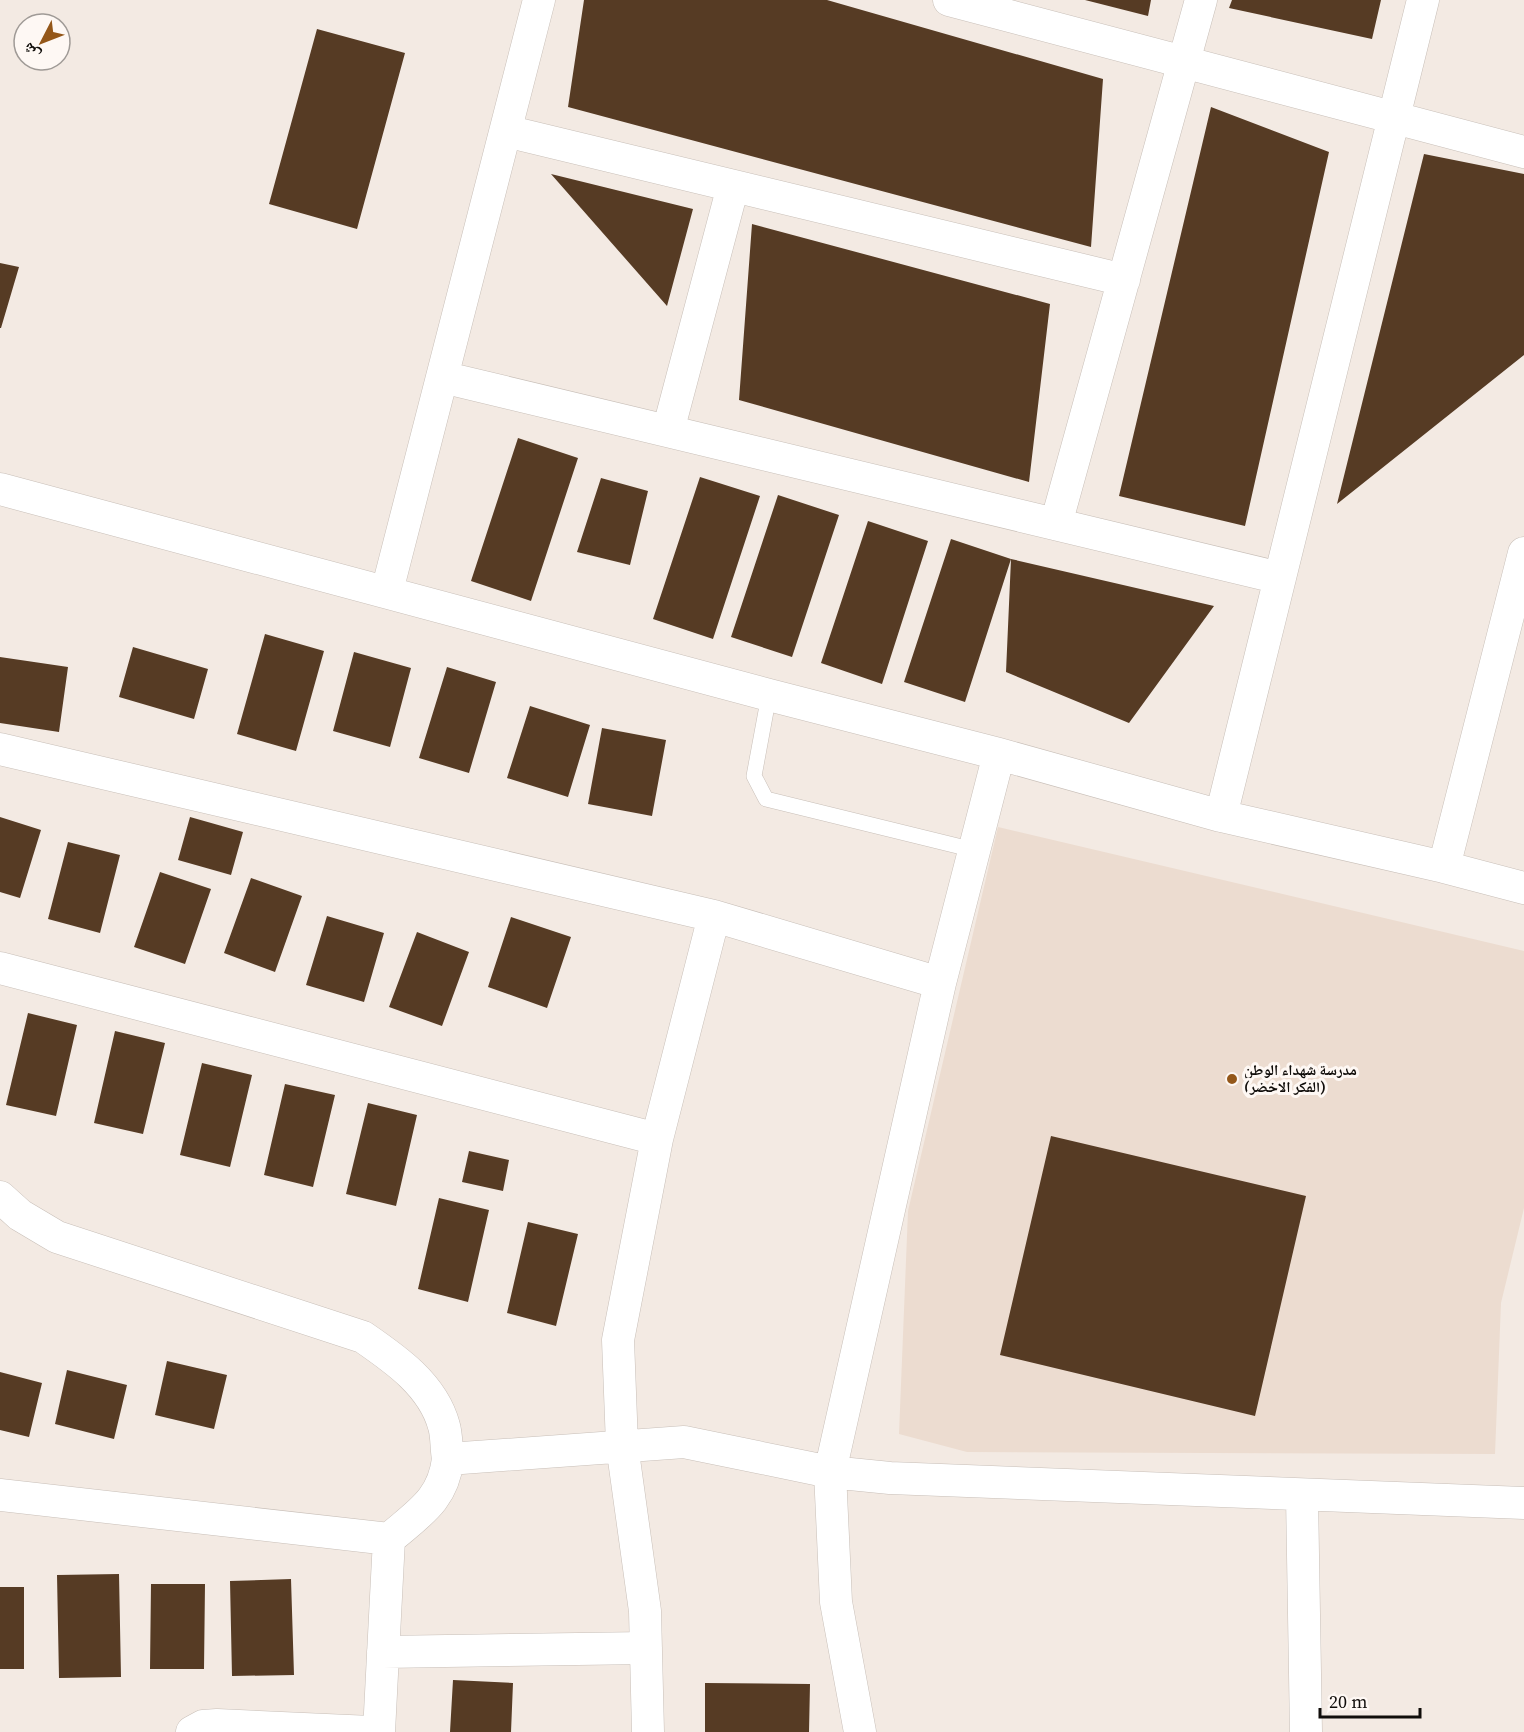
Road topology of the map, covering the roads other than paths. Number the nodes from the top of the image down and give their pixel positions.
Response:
1 (539, 0) edge
2 (949, 0) edge
3 (1201, 0) edge
4 (1423, 0) edge
5 (1184, 62) junction
6 (1394, 117) junction
7 (506, 131) junction
8 (1524, 152) edge
9 (733, 186) junction
10 (1124, 280) junction
11 (442, 377) junction
12 (668, 431) junction
13 (0, 489) edge
14 (1056, 524) junction
15 (1524, 554) edge
16 (1280, 578) junction
17 (387, 591) junction
18 (769, 695) junction
19 (0, 749) edge
20 (999, 754) junction
21 (1221, 816) junction
22 (974, 850) junction
23 (1444, 867) junction
24 (1524, 888) edge
25 (714, 916) junction
26 (0, 968) edge
27 (940, 983) junction
28 (657, 1139) junction
29 (0, 1197) edge
30 (622, 1445) junction
31 (448, 1459) junction
32 (830, 1472) junction
33 (0, 1495) edge
34 (1302, 1496) junction
35 (1524, 1503) edge
36 (389, 1539) junction
37 (646, 1648) junction
38 (383, 1652) junction
39 (192, 1732) edge
40 (371, 1732) edge
41 (379, 1732) edge
42 (648, 1732) edge
43 (860, 1732) edge
44 (1306, 1732) edge

1 - 7 street
2 - 5 street
3 - 5 street
4 - 6 street
5 - 6 street
5 - 10 street
6 - 8 street
6 - 16 street
7 - 9 street
7 - 11 street
9 - 10 street
9 - 12 street
10 - 14 street
11 - 12 street
11 - 17 street
12 - 14 street
13 - 17 street
14 - 16 street
15 - 23 street
16 - 21 street
17 - 18 street
18 - 20 street
18 - 22 lane
19 - 25 street
20 - 21 street
20 - 22 street
21 - 23 street
22 - 27 street
23 - 24 street
25 - 27 street
25 - 28 street
26 - 28 street
27 - 32 street
28 - 30 street
29 - 31 street
30 - 31 street
30 - 32 street
30 - 37 street
31 - 36 street
32 - 34 street
32 - 43 street
33 - 36 street
34 - 35 street
34 - 44 street
36 - 38 street
37 - 38 street
37 - 42 street
38 - 41 street
39 - 40 street

